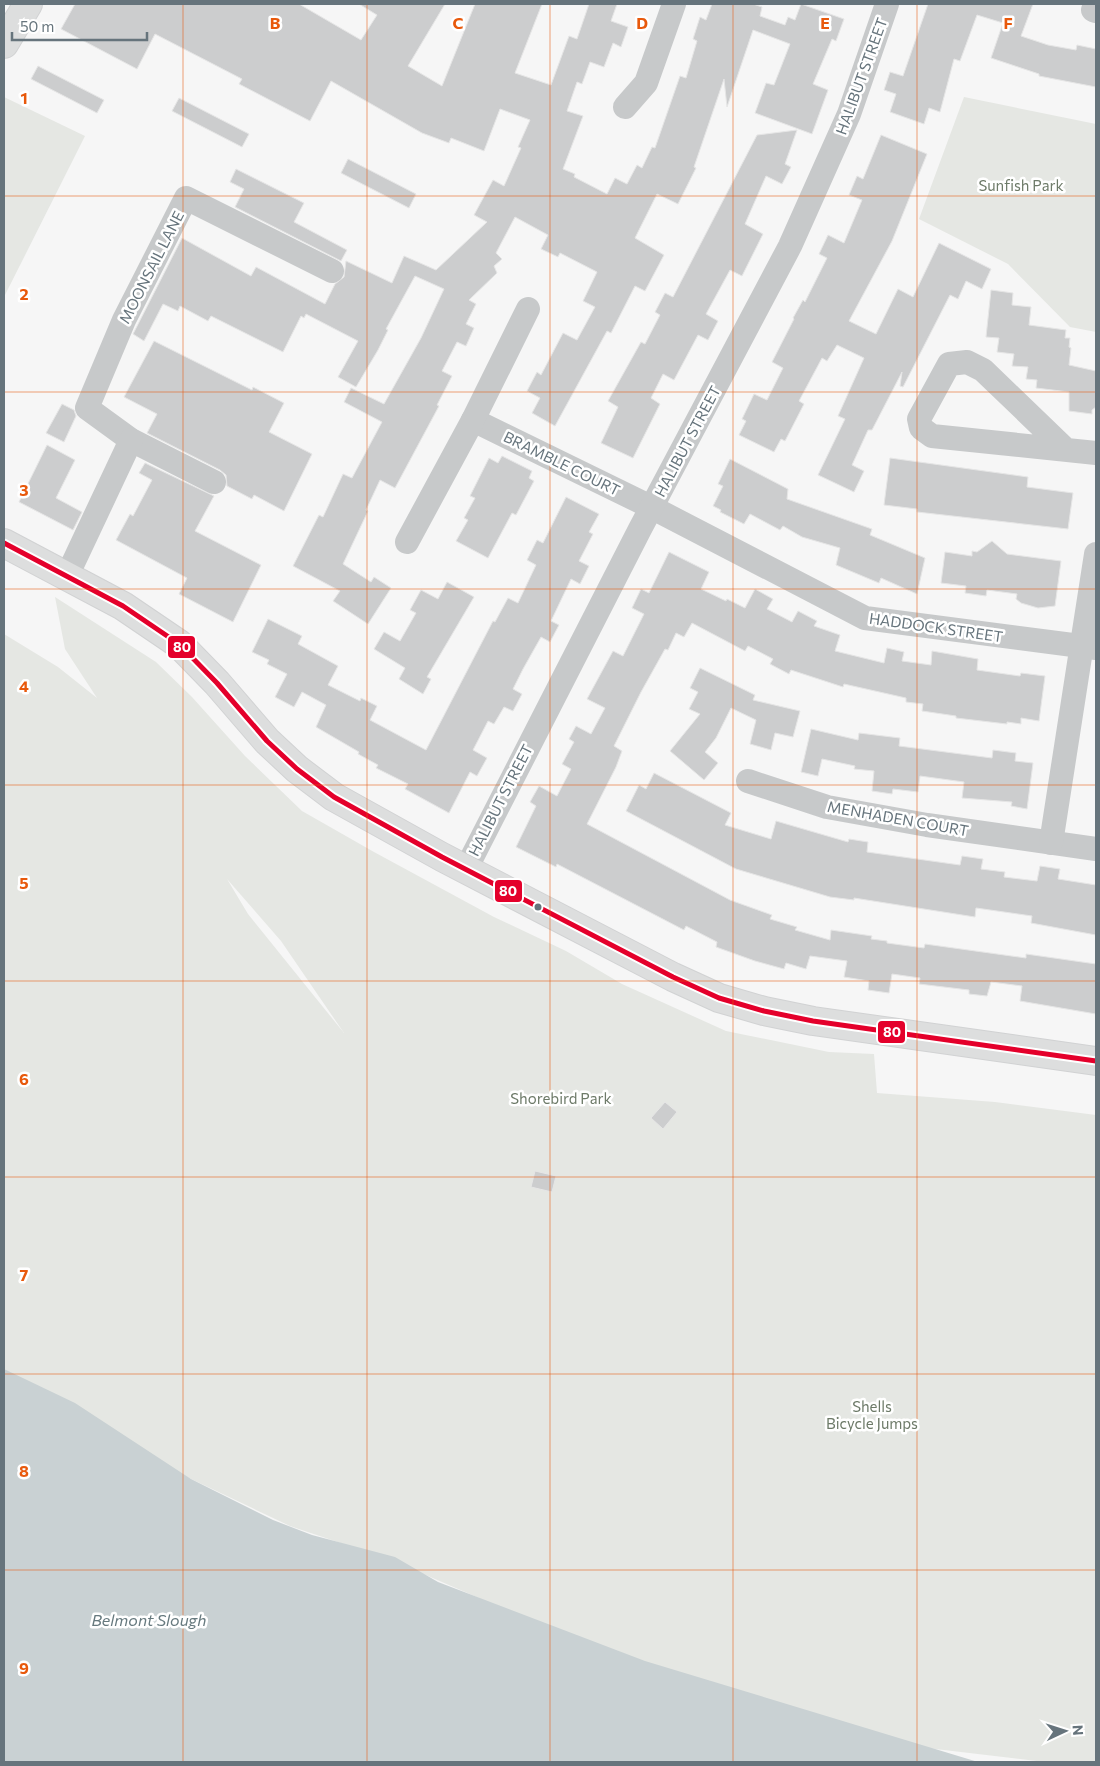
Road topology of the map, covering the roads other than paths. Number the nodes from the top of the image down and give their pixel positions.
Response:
1 (28, 4) edge
2 (674, 4) edge
3 (886, 4) edge
4 (1095, 4) edge
5 (1096, 12) edge
6 (4, 44) edge
7 (625, 107) dead end
8 (332, 271) dead end
9 (528, 309) dead end
10 (474, 420) junction
11 (131, 440) junction
12 (1064, 448) junction
13 (1096, 453) edge
14 (214, 482) dead end
15 (651, 507) junction
16 (407, 542) dead end
17 (4, 543) edge
18 (1096, 554) edge
19 (67, 576) junction
20 (1089, 647) edge
21 (748, 781) dead end
22 (1051, 843) junction
23 (1096, 849) edge
24 (466, 869) junction
25 (1096, 1061) edge

1 - 6 main road
2 - 7 street
3 - 15 street, HALIBUT STREET
4 - 5 street
8 - 11 street, MOONSAIL LANE
9 - 10 street
10 - 15 street, BRAMBLE COURT
10 - 16 street
11 - 14 street, MOONSAIL LANE
11 - 19 street
12 - 12 street
12 - 13 street
15 - 20 street, HADDOCK STREET
15 - 24 street, HALIBUT STREET
17 - 19 main road
18 - 20 street
19 - 24 main road
20 - 22 street
21 - 22 street, MENHADEN COURT
22 - 23 street, MENHADEN COURT
24 - 25 main road

